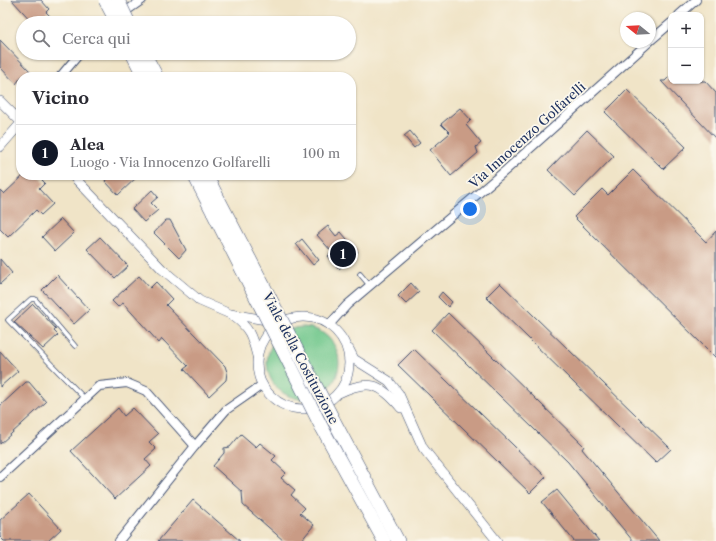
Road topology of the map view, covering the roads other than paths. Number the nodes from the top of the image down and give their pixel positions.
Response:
1 (105, 0) edge
2 (118, 0) edge
3 (142, 0) edge
4 (696, 0) edge
5 (683, 12) edge
6 (113, 16) edge
7 (119, 16) edge
8 (126, 16) edge
9 (668, 26) edge
10 (656, 37) edge
11 (643, 48) edge
12 (74, 60) edge
13 (136, 60) edge
14 (148, 60) edge
15 (64, 72) edge
16 (142, 72) edge
17 (154, 72) edge
18 (0, 101) edge
19 (16, 117) edge
20 (16, 128) edge
21 (0, 147) edge
22 (77, 180) edge
23 (197, 180) edge
24 (209, 180) edge
25 (360, 274) dead end
26 (371, 286) junction
27 (230, 314) junction
28 (281, 323) junction
29 (329, 325) junction
30 (346, 345) junction
31 (74, 346) dead end
32 (257, 358) junction
33 (262, 385) junction
34 (339, 393) junction
35 (85, 399) junction
36 (407, 415) junction
37 (194, 446) junction
38 (0, 477) edge
39 (119, 541) edge
40 (384, 541) edge
41 (398, 541) edge
42 (497, 541) edge

1 - 6 highway, bridge
2 - 8 highway, bridge
3 - 7 street
4 - 5 street
9 - 10 street, Via Innocenzo Golfarelli
11 - 26 street, Via Innocenzo Golfarelli
12 - 15 street
13 - 16 highway
14 - 17 highway
18 - 19 street
20 - 21 street
22 - 27 street
23 - 40 highway, Viale della Costituzione, bridge
24 - 41 highway, Viale della Costituzione, bridge
25 - 26 lane
26 - 29 street, Via Innocenzo Golfarelli
27 - 28 street
27 - 32 street
28 - 29 street
28 - 32 street
29 - 30 street
30 - 34 street
30 - 36 street
31 - 35 lane
32 - 33 street
33 - 34 street
33 - 37 street
34 - 36 street
35 - 37 street
35 - 38 street
36 - 42 street
37 - 39 street

